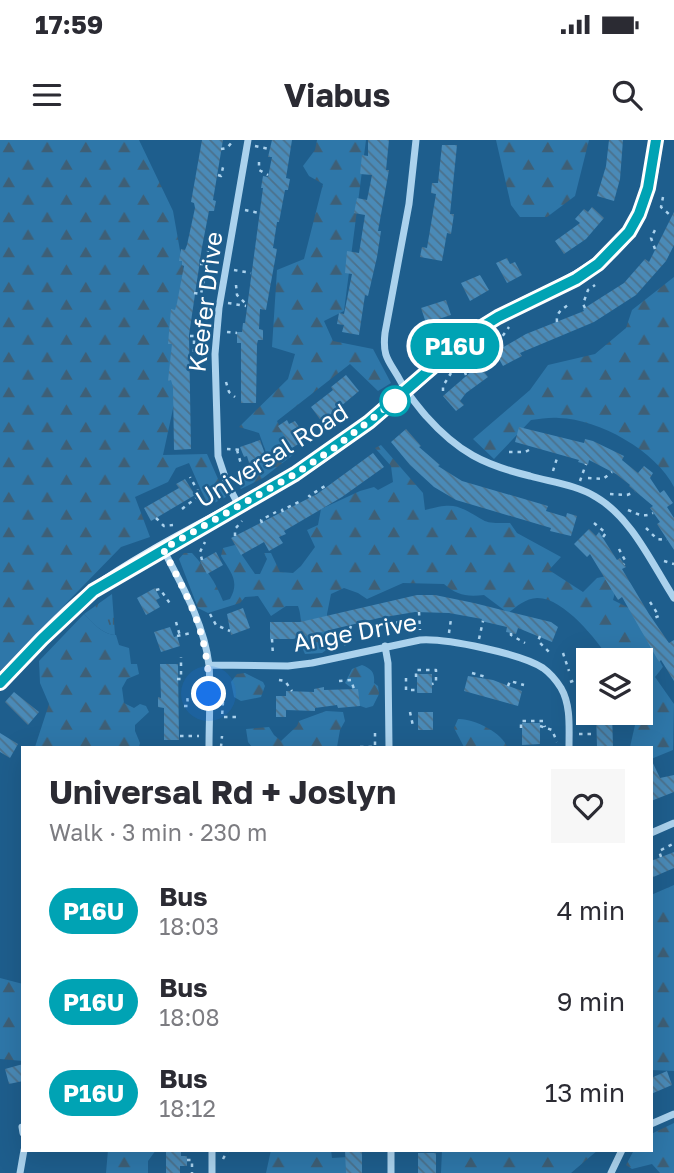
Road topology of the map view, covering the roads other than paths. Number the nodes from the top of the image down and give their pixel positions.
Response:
1 (416, 140) edge
2 (656, 140) edge
3 (248, 142) edge
4 (406, 392) junction
5 (242, 513) junction
6 (163, 549) junction
7 (674, 598) edge
8 (385, 646) junction
9 (209, 666) junction
10 (0, 683) edge
11 (209, 746) edge
12 (388, 746) edge
13 (569, 746) edge
14 (674, 823) edge
15 (653, 832) edge
16 (674, 1114) edge
17 (653, 1123) edge
18 (24, 1152) edge
19 (212, 1152) edge
20 (391, 1152) edge
21 (621, 1152) edge
22 (20, 1173) edge
23 (212, 1173) edge
24 (391, 1173) edge
25 (611, 1173) edge

1 - 4 street
2 - 4 street, Universal Road
3 - 5 street, Keefer Drive
4 - 5 street, Universal Road
4 - 7 street
5 - 6 street, Universal Road
6 - 9 street
6 - 10 street, Universal Road
8 - 9 street, Ange Drive
8 - 12 street
8 - 13 street, Ange Drive
9 - 11 street
14 - 15 street
16 - 17 street
18 - 22 street
19 - 23 street
20 - 24 street
21 - 25 street

